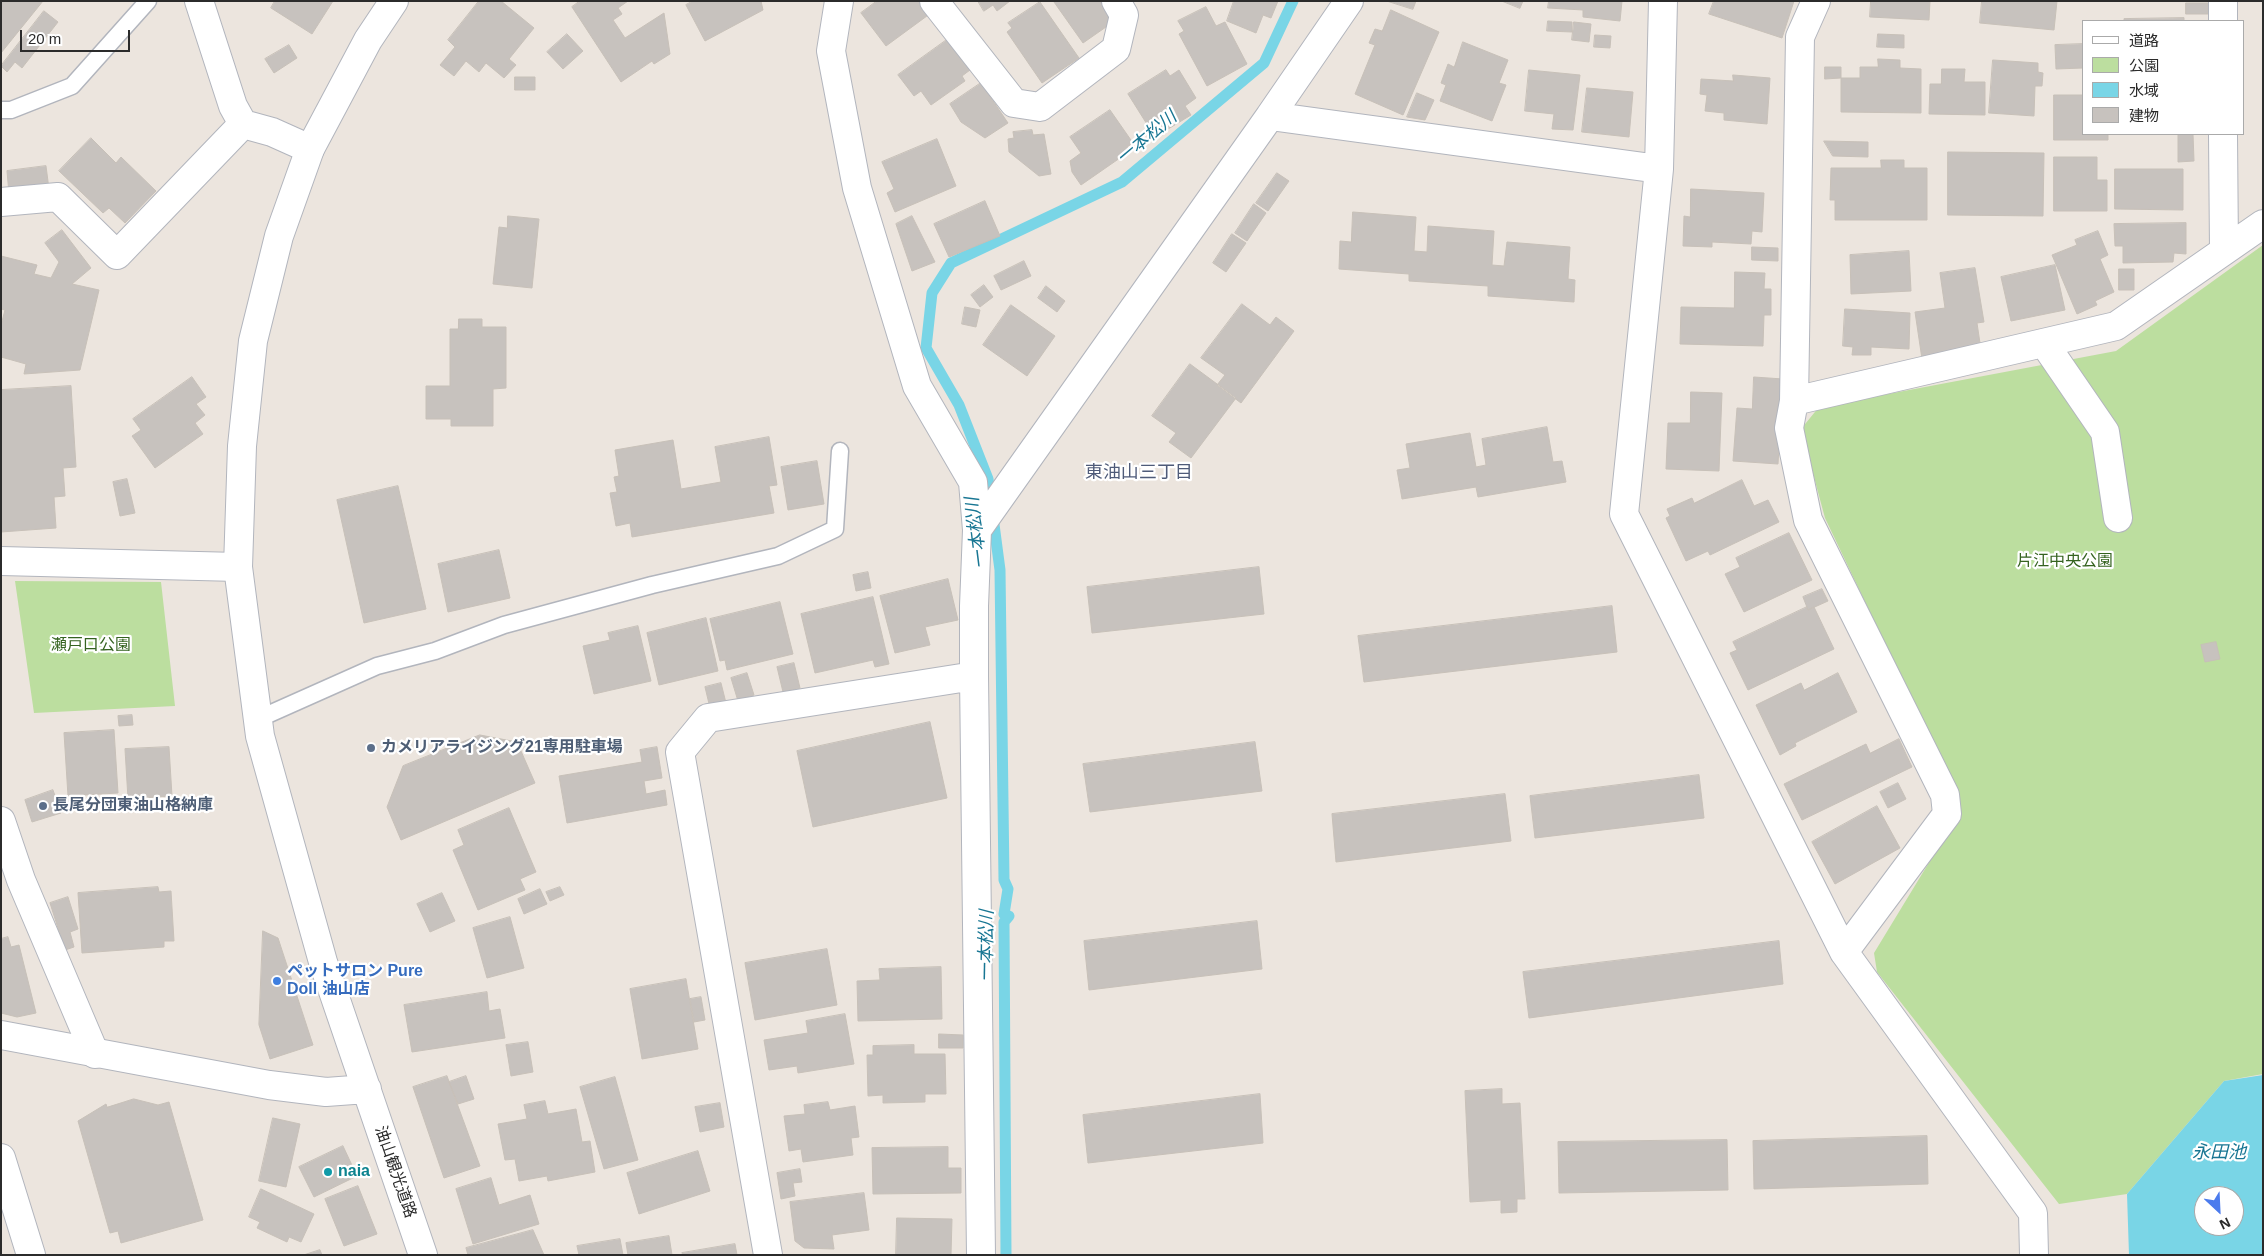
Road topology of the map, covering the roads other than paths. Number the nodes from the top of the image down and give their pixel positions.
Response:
1 (148, 1) edge
2 (200, 1) edge
3 (394, 1) edge
4 (839, 1) edge
5 (934, 1) edge
6 (1116, 1) edge
7 (1349, 1) edge
8 (1663, 1) edge
9 (1816, 1) edge
10 (2223, 1) edge
11 (2223, 20) edge
12 (1, 110) edge
13 (1270, 116) junction
14 (243, 124) junction
15 (2224, 135) edge
16 (310, 148) junction
17 (1659, 169) junction
18 (1, 202) edge
19 (2263, 224) edge
20 (2224, 251) junction
21 (2044, 342) junction
22 (1794, 401) junction
23 (840, 451) dead end
24 (2118, 518) dead end
25 (980, 527) junction
26 (1, 560) edge
27 (238, 567) junction
28 (974, 676) junction
29 (258, 719) junction
30 (1, 821) edge
31 (1844, 952) junction
32 (1, 1035) edge
33 (95, 1054) junction
34 (367, 1089) junction
35 (1, 1158) edge
36 (31, 1255) edge
37 (424, 1255) edge
38 (768, 1255) edge
39 (980, 1255) edge
40 (2034, 1255) edge

1 - 12 lane
2 - 14 street
3 - 16 street, 油山観光道路
4 - 25 street
5 - 6 street
7 - 13 street
8 - 17 street
9 - 22 street
10 - 11 street
13 - 17 street
13 - 25 street
14 - 16 street
14 - 18 street
15 - 20 street
16 - 27 street, 油山観光道路
17 - 31 street
19 - 20 street
20 - 21 street
21 - 22 street
21 - 24 street
22 - 31 street
23 - 29 lane
25 - 28 street
26 - 27 street
27 - 29 street, 油山観光道路
28 - 38 street
28 - 39 street
29 - 34 street, 油山観光道路
30 - 33 street
31 - 40 street
32 - 33 street
33 - 34 street
34 - 37 street, 油山観光道路
35 - 36 street

